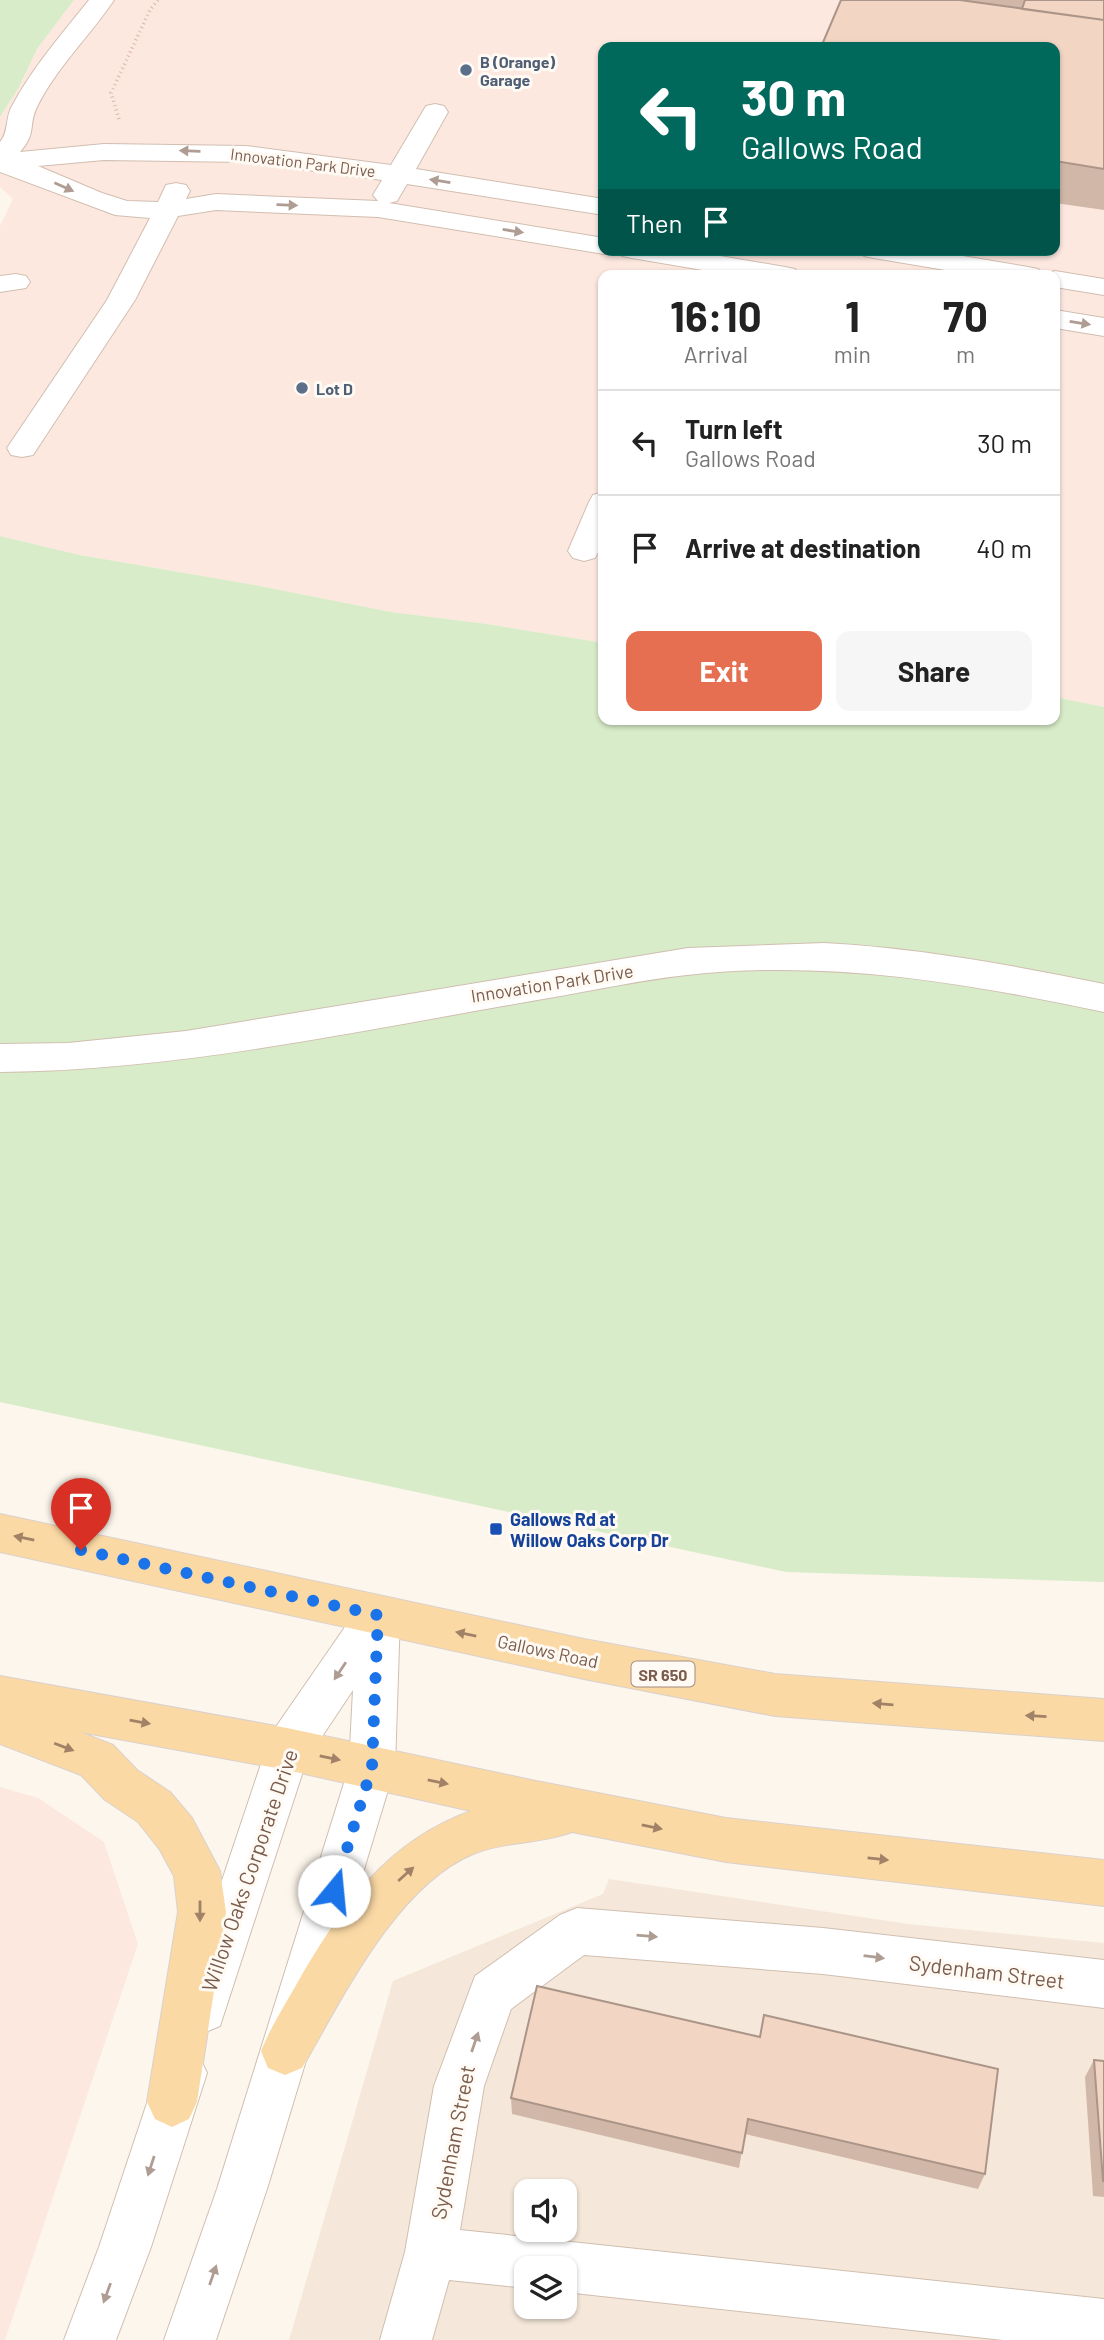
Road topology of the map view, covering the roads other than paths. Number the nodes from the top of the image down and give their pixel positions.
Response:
1 (102, 0) edge
2 (435, 112) dead end
3 (0, 161) edge
4 (399, 174) junction
5 (172, 201) junction
6 (598, 206) edge
7 (378, 209) junction
8 (598, 245) edge
9 (689, 256) edge
10 (911, 256) edge
11 (783, 266) edge
12 (998, 270) edge
13 (1060, 280) edge
14 (1104, 287) edge
15 (1060, 320) edge
16 (1104, 327) edge
17 (22, 448) dead end
18 (598, 517) edge
19 (584, 551) dead end
20 (1104, 998) edge
21 (0, 1058) edge
22 (0, 1533) edge
23 (378, 1615) junction
24 (0, 1697) edge
25 (1104, 1720) edge
26 (0, 1723) edge
27 (287, 1749) junction
28 (372, 1767) junction
29 (586, 1812) junction
30 (1104, 1883) edge
31 (1104, 1984) edge
32 (285, 2050) junction
33 (172, 2102) junction
34 (431, 2252) junction
35 (1104, 2325) edge
36 (90, 2340) edge
37 (190, 2340) edge
38 (406, 2340) edge

1 - 3 street
2 - 4 street
4 -> 3 street, Innovation Park Drive
3 -> 5 street
6 -> 4 street, Innovation Park Drive
4 - 7 street
5 -> 7 street
5 - 17 street
7 -> 8 street
9 - 11 street
10 - 12 street
13 - 14 street
15 -> 16 street
18 - 19 street
20 - 21 street, Innovation Park Drive
23 -> 22 main road, Gallows Road / SR 650
25 -> 23 main road, Gallows Road / SR 650
23 -> 27 street, Willow Oaks Corporate Drive
23 - 28 street
24 -> 27 main road
26 -> 33 main road
27 -> 28 main road
27 - 33 street, Willow Oaks Corporate Drive
28 -> 29 main road
28 - 32 street
29 -> 30 main road
32 -> 29 main road
34 -> 31 street, Sydenham Street
37 -> 32 street
33 -> 36 street, Willow Oaks Corporate Drive
34 - 35 street
34 - 38 street, Sydenham Street

